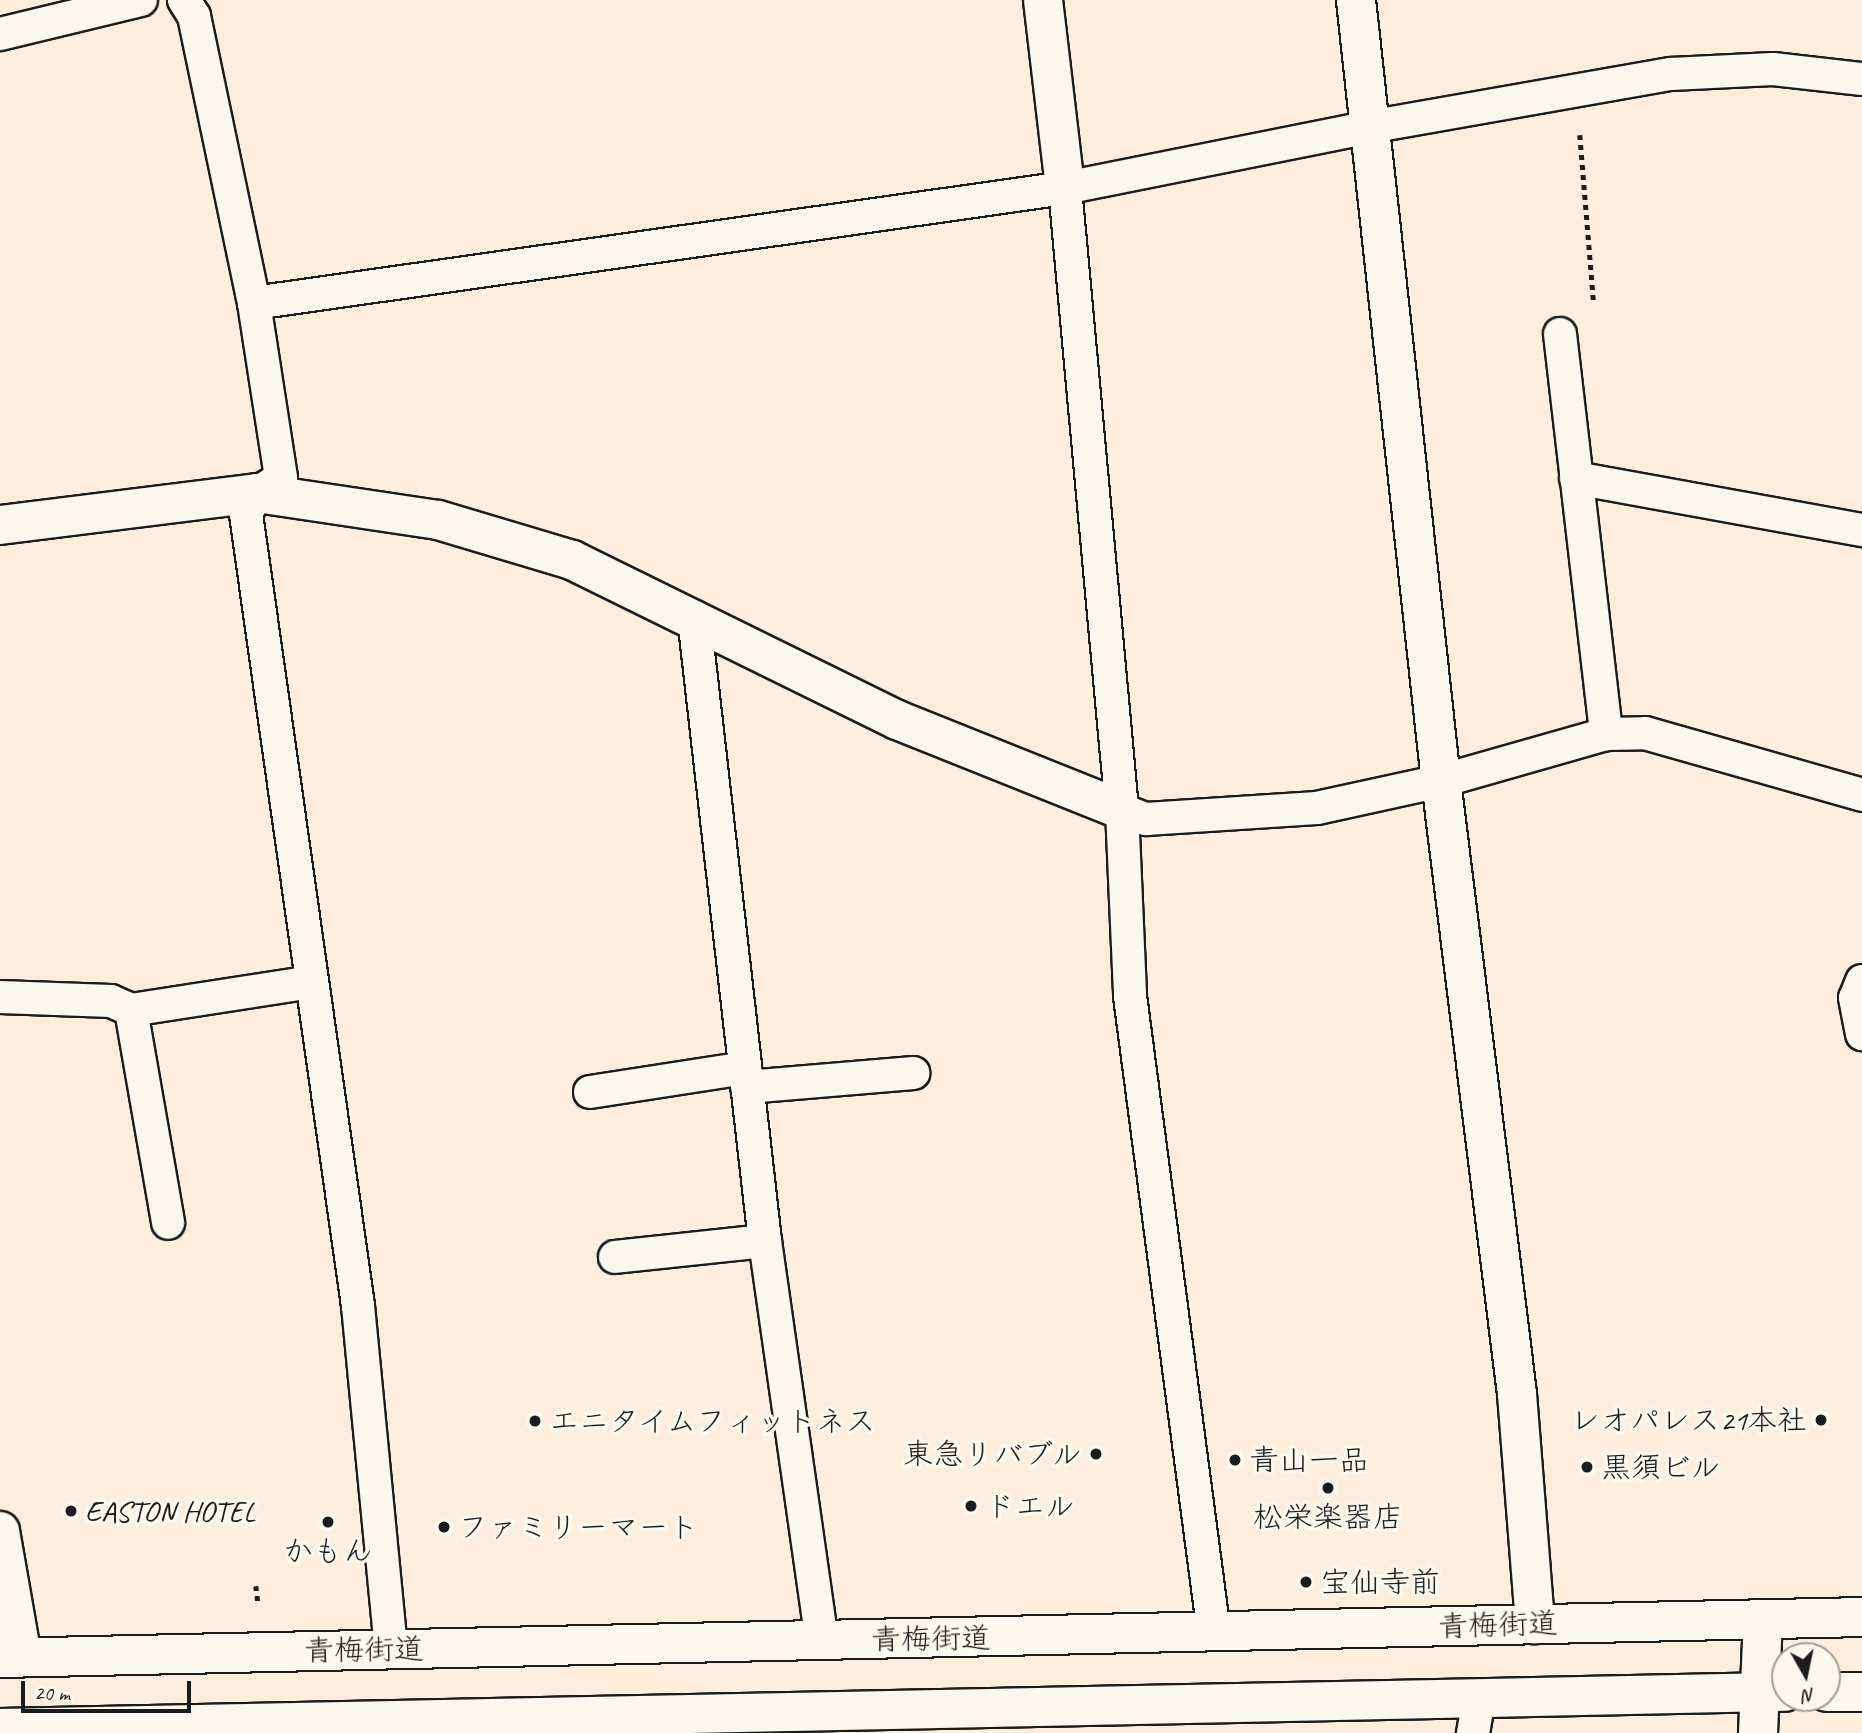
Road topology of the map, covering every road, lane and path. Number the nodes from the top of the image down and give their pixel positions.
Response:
1 (141, 0) edge
2 (184, 0) edge
3 (1043, 0) edge
4 (1356, 0) edge
5 (0, 34) edge
6 (1862, 79) edge
7 (1576, 89) junction
8 (1369, 127) junction
9 (1065, 188) junction
10 (254, 303) junction
11 (1560, 334) joint
12 (1576, 478) junction
13 (257, 493) junction
14 (0, 525) edge
15 (1862, 530) edge
16 (694, 617) junction
17 (1606, 734) junction
18 (1441, 782) junction
19 (1862, 794) edge
20 (1122, 810) junction
21 (312, 982) junction
22 (1860, 993) edge
23 (0, 997) edge
24 (131, 1010) junction
25 (1862, 1034) edge
26 (913, 1073) dead end
27 (746, 1077) junction
28 (590, 1092) dead end
29 (168, 1223) dead end
30 (765, 1241) junction
31 (615, 1256) dead end
32 (0, 1531) edge
33 (256, 1586) dead end
34 (258, 1603) dead end
35 (1862, 1617) edge
36 (1763, 1619) junction
37 (1535, 1624) junction
38 (1214, 1633) junction
39 (822, 1642) junction
40 (391, 1649) junction
41 (11, 1658) edge
42 (1771, 1677) edge
43 (1771, 1692) edge
44 (1841, 1692) edge
45 (1862, 1692) edge
46 (1771, 1697) edge
47 (1476, 1715) edge
48 (880, 1721) edge
49 (412, 1727) edge
50 (0, 1728) edge
51 (1758, 1733) edge

1 - 5 lane
2 - 10 lane
3 - 9 main road
4 - 8 main road
6 - 7 lane
7 - 8 lane
7 - 11 path
8 - 9 lane
8 - 18 main road
9 - 10 lane
9 - 20 lane
10 - 13 lane
11 - 12 lane
12 - 15 lane
12 - 17 lane
13 - 14 main road
13 - 16 main road
13 - 21 lane
16 - 20 main road
16 - 27 lane
17 - 18 lane
17 - 19 lane
18 - 20 lane
18 - 37 main road
20 - 38 lane
21 - 24 lane
21 - 40 lane
22 - 25 lane
23 - 24 lane
24 - 29 lane
26 - 27 lane
27 - 28 lane
27 - 30 lane
30 - 31 lane
30 - 39 lane
32 - 41 main road
33 - 34 path
35 - 36 main road, 青梅街道
36 - 37 main road, 青梅街道
36 - 42 main road
37 - 38 main road, 青梅街道
38 - 39 main road, 青梅街道
39 - 40 main road, 青梅街道
40 - 41 main road, 青梅街道
43 - 47 main road
44 - 45 main road
46 - 51 main road
47 - 48 main road
48 - 49 main road
49 - 50 main road

